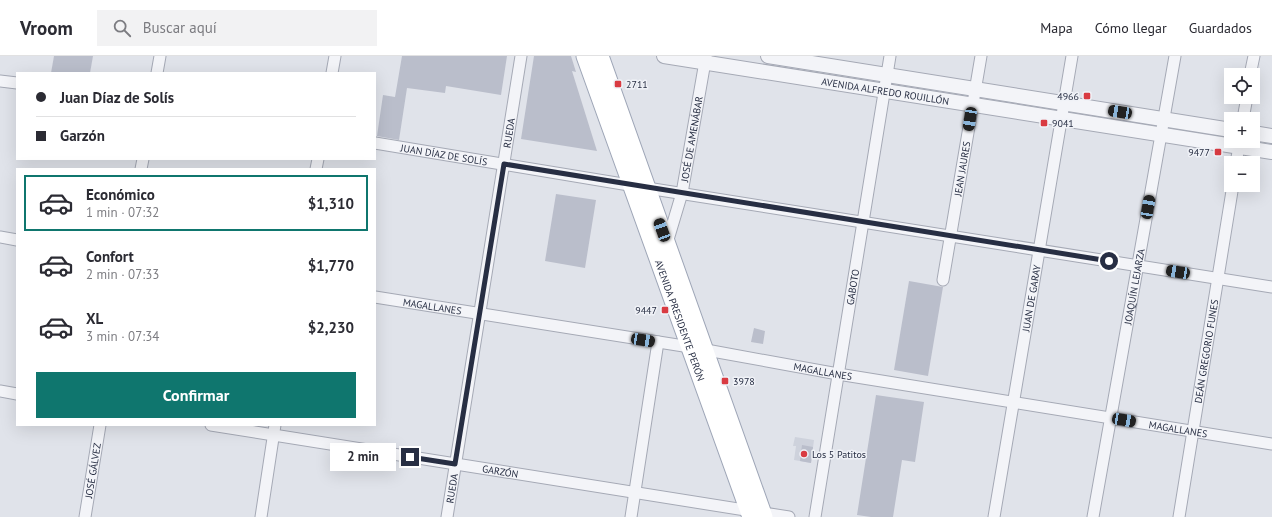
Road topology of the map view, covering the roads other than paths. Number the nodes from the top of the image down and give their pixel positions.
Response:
1 (160, 56) edge
2 (334, 56) edge
3 (521, 56) edge
4 (585, 56) edge
5 (600, 56) edge
6 (664, 56) edge
7 (768, 56) edge
8 (890, 56) edge
9 (981, 56) edge
10 (1072, 56) edge
11 (1175, 56) edge
12 (1254, 56) edge
13 (705, 59) edge
14 (1251, 68) edge
15 (157, 72) edge
16 (332, 72) edge
17 (887, 75) junction
18 (0, 81) edge
19 (16, 83) edge
20 (975, 89) junction
21 (884, 91) junction
22 (1064, 103) junction
23 (973, 105) junction
24 (1061, 119) junction
25 (1164, 119) junction
26 (1224, 129) edge
27 (1161, 134) junction
28 (1260, 134) edge
29 (1272, 136) edge
30 (1224, 142) edge
31 (376, 143) edge
32 (1256, 148) edge
33 (1272, 152) edge
34 (504, 164) junction
35 (639, 186) junction
36 (1232, 192) edge
37 (682, 193) junction
38 (863, 222) junction
39 (950, 236) junction
40 (0, 237) edge
41 (16, 240) edge
42 (667, 244) junction
43 (1039, 250) junction
44 (1138, 266) junction
45 (1218, 279) junction
46 (943, 280) dead end
47 (1272, 287) edge
48 (376, 297) edge
49 (479, 314) junction
50 (658, 342) junction
51 (698, 348) junction
52 (838, 374) junction
53 (0, 392) edge
54 (16, 394) edge
55 (1013, 403) junction
56 (1110, 418) junction
57 (100, 426) edge
58 (224, 426) edge
59 (274, 430) edge
60 (1193, 431) junction
61 (1272, 444) edge
62 (455, 464) junction
63 (634, 492) junction
64 (756, 514) edge
65 (84, 517) edge
66 (261, 517) edge
67 (447, 517) edge
68 (631, 517) edge
69 (789, 517) edge
70 (815, 517) edge
71 (994, 517) edge
72 (1093, 517) edge
73 (1179, 517) edge

1 - 15 street
2 - 16 street
3 - 34 street, RUEDA
4 - 35 main road, AVENIDA PRESIDENTE PERÓN
5 - 35 main road, AVENIDA PRESIDENTE PERÓN
6 - 13 street, AVENIDA ALFREDO ROUILLÓN
7 - 17 street, AVENIDA ALFREDO ROUILLÓN
8 - 17 street, GABOTO
9 - 20 street, JEAN JAURES
10 - 22 street, JUAN DE GARAY
11 - 25 street, JOAQUÍN LEJARZA
12 - 14 street
13 - 21 street, AVENIDA ALFREDO ROUILLÓN
13 - 37 street, JOSÉ DE AMENÁBAR
17 - 20 street, AVENIDA ALFREDO ROUILLÓN
17 - 21 street, GABOTO
18 - 19 street
20 - 22 street, AVENIDA ALFREDO ROUILLÓN
20 - 23 street, JEAN JAURES
21 - 23 street, AVENIDA ALFREDO ROUILLÓN
21 - 38 street, GABOTO
22 - 24 street, JUAN DE GARAY
22 - 25 street, AVENIDA ALFREDO ROUILLÓN
23 - 24 street, AVENIDA ALFREDO ROUILLÓN
23 - 39 street, JEAN JAURES
24 - 27 street, AVENIDA ALFREDO ROUILLÓN
24 - 43 street, JUAN DE GARAY
25 - 26 street, AVENIDA ALFREDO ROUILLÓN
25 - 27 street, JOAQUÍN LEJARZA
27 - 30 street, AVENIDA ALFREDO ROUILLÓN
27 - 44 street, JOAQUÍN LEJARZA
28 - 29 street
31 - 34 street, JUAN DÍAZ DE SOLÍS
32 - 33 street, AVENIDA ALFREDO ROUILLÓN
34 - 35 street, JUAN DÍAZ DE SOLÍS
34 - 49 street, RUEDA
35 - 37 street, JUAN DÍAZ DE SOLÍS
35 - 42 main road, AVENIDA PRESIDENTE PERÓN
35 - 51 main road, AVENIDA PRESIDENTE PERÓN
36 - 45 street, DEÁN GREGORIO FUNES
37 - 38 street, JUAN DÍAZ DE SOLÍS
37 - 42 street, JOSÉ DE AMENÁBAR
38 - 39 street, JUAN DÍAZ DE SOLÍS
38 - 52 street, GABOTO
39 - 43 street, JUAN DÍAZ DE SOLÍS
39 - 46 street, JEAN JAURES
40 - 41 street
42 - 51 main road, AVENIDA PRESIDENTE PERÓN
43 - 44 street, JUAN DÍAZ DE SOLÍS
43 - 55 street, JUAN DE GARAY
44 - 45 street, JUAN DÍAZ DE SOLÍS
44 - 56 street, JOAQUÍN LEJARZA
45 - 47 street, JUAN DÍAZ DE SOLÍS
45 - 60 street, DEÁN GREGORIO FUNES
48 - 49 street, MAGALLANES
49 - 50 street, MAGALLANES
49 - 62 street, RUEDA
50 - 51 street, MAGALLANES
50 - 63 street
51 - 52 street, MAGALLANES
51 - 64 main road, AVENIDA PRESIDENTE PERÓN
52 - 55 street, MAGALLANES
52 - 70 street, GABOTO
53 - 54 street
55 - 56 street, MAGALLANES
55 - 71 street, JUAN DE GARAY
56 - 60 street, MAGALLANES
56 - 72 street, JOAQUÍN LEJARZA
57 - 65 street, JOSÉ GÁLVEZ
58 - 59 street, GARZÓN
59 - 62 street, GARZÓN
59 - 66 street
60 - 61 street, MAGALLANES
60 - 73 street, DEÁN GREGORIO FUNES
62 - 63 street, GARZÓN
62 - 67 street, RUEDA
63 - 64 street, GARZÓN
63 - 68 street
64 - 69 street, GARZÓN

